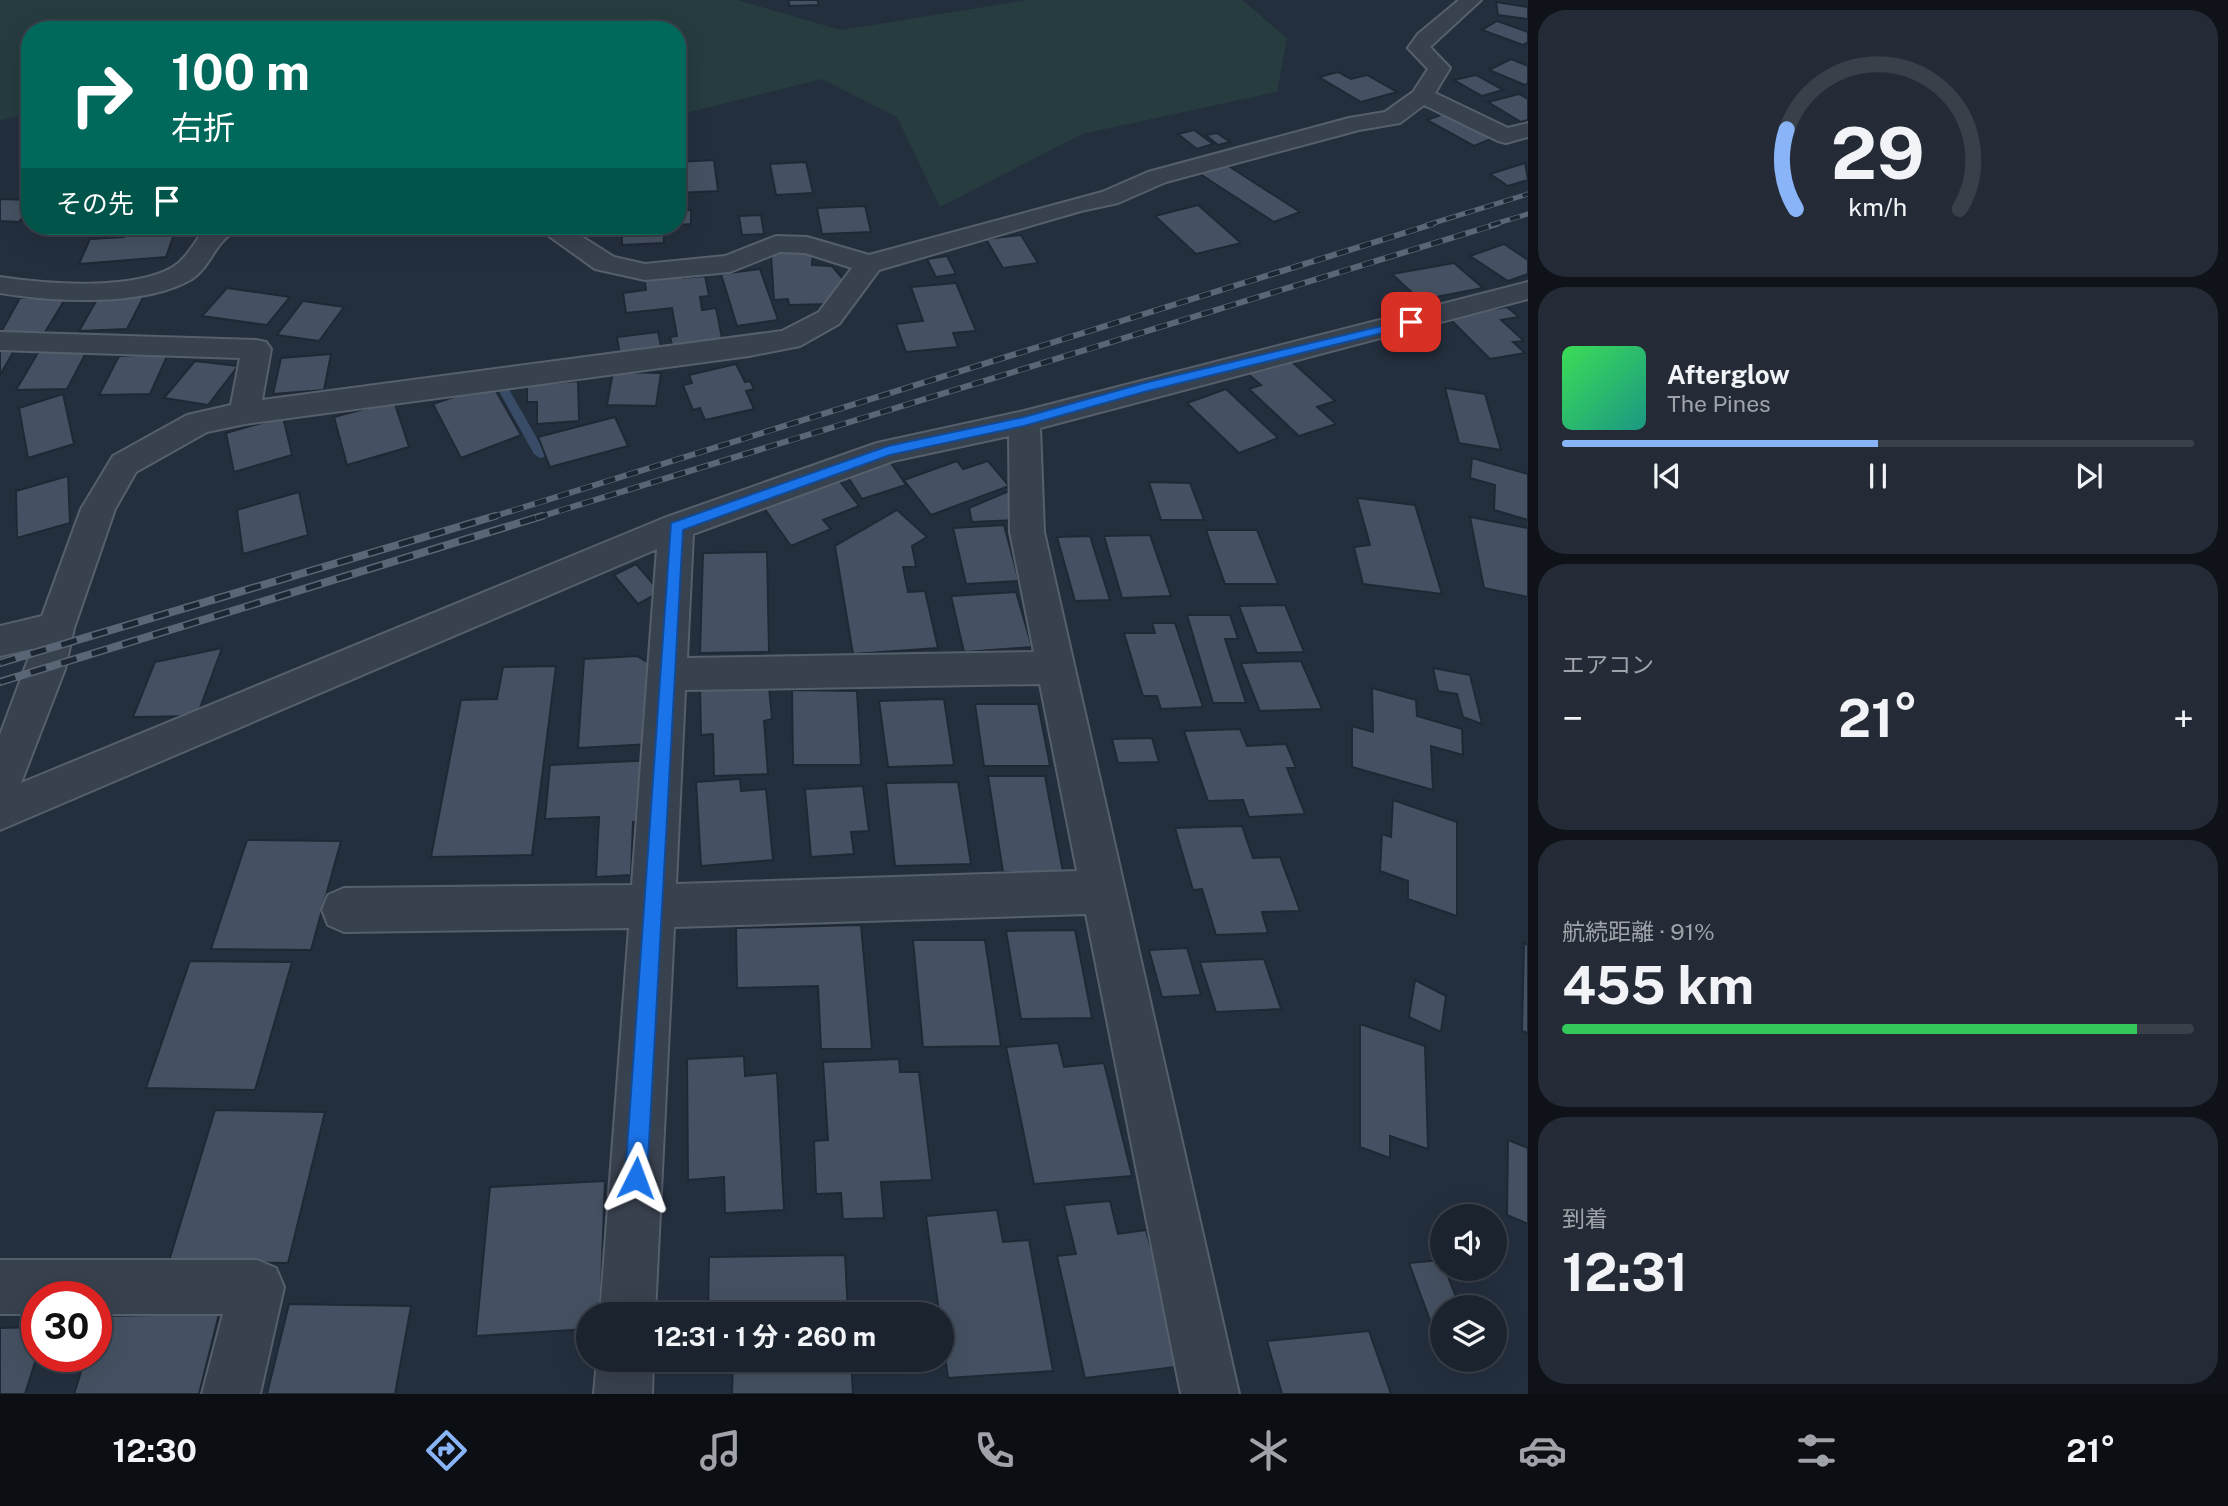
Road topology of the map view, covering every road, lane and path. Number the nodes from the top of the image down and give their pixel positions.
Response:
1 (1471, 0) edge
2 (1422, 96) junction
3 (1528, 130) edge
4 (211, 235) edge
5 (562, 235) edge
6 (869, 264) junction
7 (0, 285) edge
8 (1528, 290) edge
9 (0, 341) edge
10 (245, 413) junction
11 (1024, 422) junction
12 (676, 527) junction
13 (56, 628) junction
14 (0, 641) edge
15 (1056, 668) junction
16 (667, 674) junction
17 (0, 784) edge
18 (0, 811) edge
19 (1103, 892) junction
20 (652, 906) junction
21 (344, 911) dead end
22 (0, 1287) edge
23 (629, 1302) edge
24 (624, 1372) edge
25 (231, 1394) edge
26 (623, 1394) edge
27 (1210, 1394) edge

1 - 2 street
2 - 3 street
2 - 6 street
4 - 7 street
5 - 6 street
6 - 10 street
8 - 11 street
9 - 10 street
10 - 13 street
11 - 12 street
11 - 15 street
12 - 16 street
12 - 18 street
13 - 14 street
13 - 17 street
15 - 16 street
15 - 19 street
16 - 20 street
19 - 20 street
19 - 27 street
20 - 21 street
20 - 23 street
22 - 25 street
24 - 26 street

